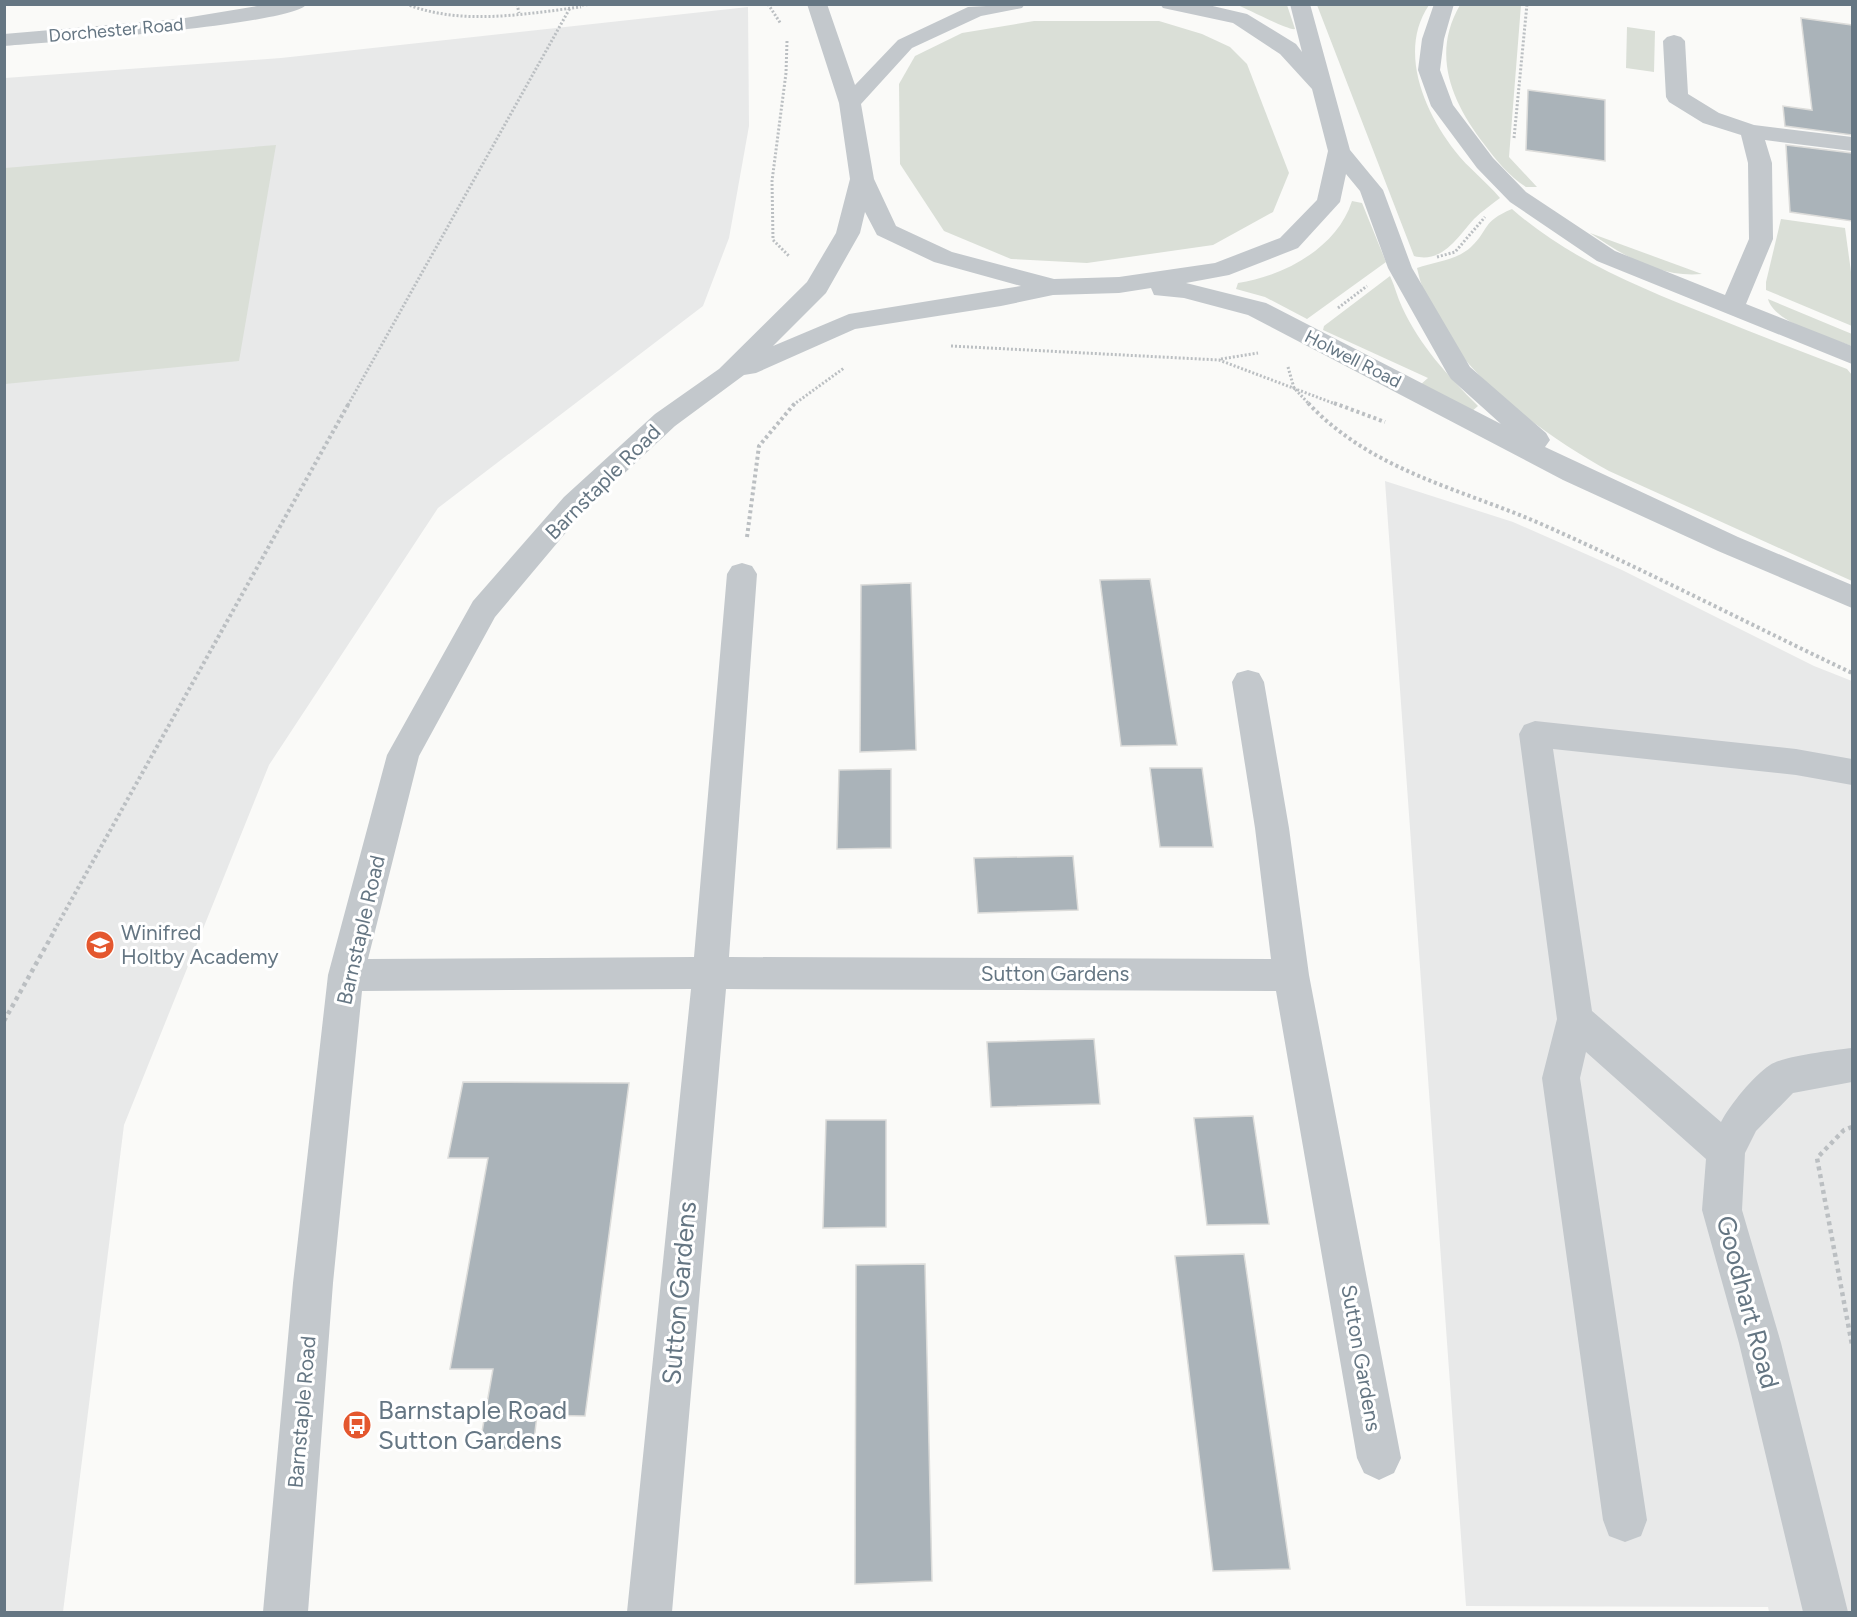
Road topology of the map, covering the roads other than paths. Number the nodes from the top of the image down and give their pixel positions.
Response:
1 (190, 4) edge
2 (297, 4) edge
3 (817, 4) edge
4 (1015, 4) edge
5 (1170, 4) edge
6 (1300, 4) edge
7 (1444, 4) edge
8 (179, 25) junction
9 (4, 40) edge
10 (1674, 41) dead end
11 (1325, 94) junction
12 (850, 103) junction
13 (1751, 131) junction
14 (1852, 144) edge
15 (1339, 151) junction
16 (862, 179) junction
17 (1119, 285) junction
18 (1053, 287) junction
19 (1731, 308) junction
20 (1852, 356) edge
21 (728, 375) junction
22 (1573, 473) junction
23 (742, 574) road end
24 (1852, 597) edge
25 (1248, 682) dead end
26 (1852, 772) edge
27 (710, 973) junction
28 (346, 975) junction
29 (1292, 975) junction
30 (1575, 1018) junction
31 (1852, 1065) edge
32 (1726, 1151) junction
33 (1379, 1458) dead end
34 (1625, 1520) dead end
35 (285, 1612) edge
36 (649, 1612) edge
37 (1826, 1612) edge

1 - 8 street
2 - 8 street, Dorchester Road
3 - 12 street
4 - 12 street
5 - 11 street
6 - 11 street
7 - 19 street
8 - 9 street, Dorchester Road
10 - 13 street
11 - 15 street
12 - 16 street
13 - 14 street
13 - 19 street
15 - 17 street
15 - 22 street, Holwell Road
16 - 18 street
16 - 21 street, Barnstaple Road
17 - 18 street
17 - 22 street, Holwell Road
18 - 21 street, Barnstaple Road
19 - 20 street
21 - 28 street, Barnstaple Road
22 - 24 street, Holwell Road
23 - 27 street, Sutton Gardens
25 - 29 street, Sutton Gardens
26 - 30 street
27 - 28 street, Sutton Gardens
27 - 29 street, Sutton Gardens
27 - 36 street, Sutton Gardens
28 - 35 street, Barnstaple Road
29 - 33 street, Sutton Gardens
30 - 32 street
30 - 34 street
31 - 32 street, Goodhart Road
32 - 37 street, Goodhart Road

